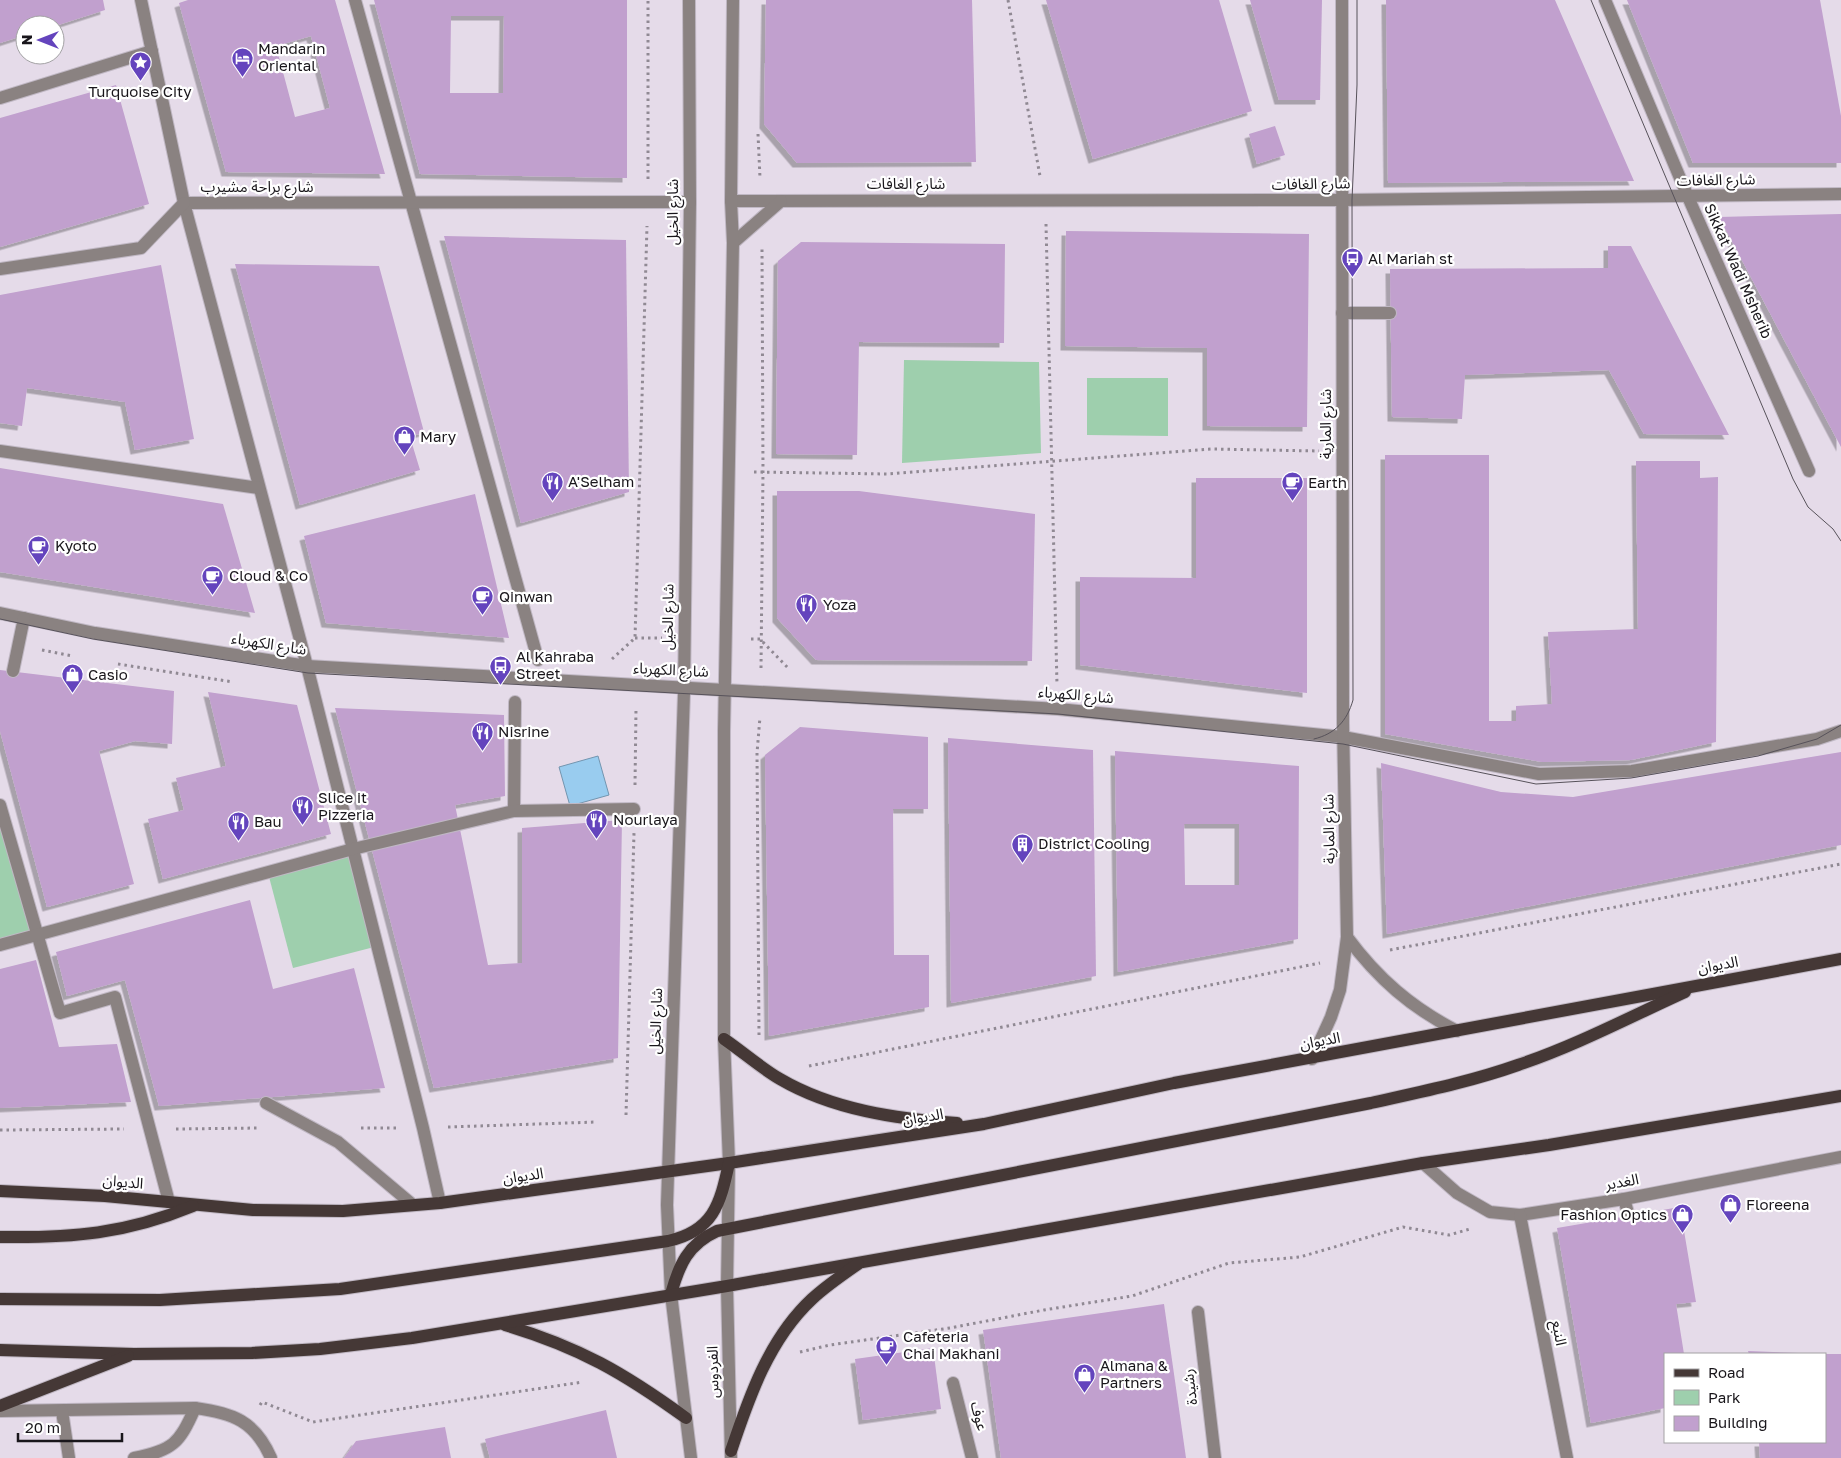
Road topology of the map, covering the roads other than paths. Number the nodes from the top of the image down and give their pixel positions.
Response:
1 (141, 0) edge
2 (355, 0) edge
3 (690, 0) edge
4 (734, 0) edge
5 (1342, 0) edge
6 (1605, 0) edge
7 (152, 51) junction
8 (0, 98) edge
9 (1841, 194) edge
10 (1688, 197) junction
11 (1342, 200) junction
12 (731, 201) junction
13 (781, 201) junction
14 (412, 202) junction
15 (690, 202) junction
16 (184, 203) junction
17 (733, 243) junction
18 (0, 269) edge
19 (1342, 314) junction
20 (1390, 314) dead end
21 (0, 451) edge
22 (1809, 472) dead end
23 (259, 488) junction
24 (0, 613) edge
25 (24, 618) junction
26 (538, 660) dead end
27 (307, 666) junction
28 (13, 671) dead end
29 (683, 687) junction
30 (724, 689) junction
31 (515, 702) dead end
32 (1841, 731) edge
33 (1343, 737) junction
34 (0, 805) edge
35 (634, 809) dead end
36 (514, 811) junction
37 (353, 850) junction
38 (37, 934) junction
39 (1348, 937) junction
40 (0, 945) edge
41 (1841, 959) edge
42 (1702, 985) junction
43 (1457, 1031) junction
44 (724, 1039) junction
45 (1312, 1059) junction
46 (1840, 1096) edge
47 (266, 1103) dead end
48 (984, 1124) junction
49 (1841, 1157) edge
50 (729, 1164) junction
51 (1424, 1164) junction
52 (668, 1172) junction
53 (0, 1191) edge
54 (1624, 1199) junction
55 (169, 1202) junction
56 (440, 1204) junction
57 (413, 1205) junction
58 (195, 1206) junction
59 (1628, 1213) dead end
60 (1520, 1215) junction
61 (727, 1228) junction
62 (0, 1237) edge
63 (668, 1241) junction
64 (861, 1262) junction
65 (727, 1286) junction
66 (671, 1294) junction
67 (0, 1299) edge
68 (1198, 1312) dead end
69 (502, 1324) junction
70 (0, 1350) edge
71 (134, 1354) junction
72 (954, 1383) dead end
73 (0, 1406) edge
74 (195, 1408) junction
75 (0, 1411) edge
76 (62, 1411) junction
77 (686, 1418) junction
78 (731, 1455) edge
79 (69, 1458) edge
80 (134, 1458) edge
81 (271, 1458) edge
82 (692, 1458) edge
83 (972, 1458) edge
84 (1215, 1458) edge
85 (1568, 1458) edge

1 - 7 street
2 - 14 street
3 - 15 street, شارع الخيل
4 - 12 street
5 - 11 street, شارع المارية
6 - 10 street, Sikkat Wadi Msherib
7 - 8 street
7 - 16 street
9 - 10 street, شارع الغافات
10 - 11 street, شارع الغافات
10 - 22 street, Sikkat Wadi Msherib
11 - 13 street, شارع الغافات
11 - 19 street, شارع المارية
12 - 13 street, شارع الغافات
12 - 17 street
13 - 17 street
14 - 15 street, شارع براحة مشيرب
14 - 16 street, شارع براحة مشيرب
14 - 26 street
15 - 29 street, شارع الخيل
16 - 18 street
16 - 23 street, شارع براحة مشيرب
17 - 30 street
19 - 20 street
19 - 33 street, شارع المارية
21 - 23 street
23 - 27 street, شارع براحة مشيرب
24 - 25 street, شارع الكهرباء
25 - 27 street, شارع الكهرباء
25 - 28 street
27 - 29 street, شارع الكهرباء
27 - 37 street, شارع براحة مشيرب
29 - 30 street, شارع الكهرباء
29 - 52 street, شارع الخيل
30 - 33 street, شارع الكهرباء
30 - 44 street
31 - 36 street
32 - 33 street, شارع الكهرباء
33 - 39 street, شارع المارية
34 - 38 street
35 - 36 street
36 - 37 street
37 - 38 street
37 - 56 street, شارع براحة مشيرب
38 - 40 street
38 - 55 street
39 - 43 street
39 - 45 street, شارع المارية
41 - 42 main road, الديوان
42 - 43 main road, الديوان
42 - 61 main road
43 - 45 main road, الديوان
44 - 48 main road
44 - 50 street
45 - 48 main road, الديوان
46 - 51 main road
47 - 57 street
48 - 50 main road, الديوان
49 - 54 street, الغدير
50 - 52 main road, الديوان
50 - 61 street
50 - 63 main road
51 - 60 street, الغدير
51 - 64 main road
52 - 56 main road, الديوان
52 - 63 street, شارع الخيل
53 - 55 main road, الديوان
54 - 59 street
54 - 60 street, الغدير
55 - 58 main road, الديوان
56 - 57 main road, الديوان
57 - 58 main road, الديوان
58 - 62 main road
60 - 85 street, النبع
61 - 65 street
61 - 66 main road
63 - 66 street, شارع الخيل
63 - 67 main road
64 - 65 main road
64 - 78 main road
65 - 66 main road
65 - 78 street, الفردوس
66 - 69 main road
66 - 77 street, الفردوس
68 - 84 street, رشيدة
69 - 71 main road
69 - 77 main road
70 - 71 main road
71 - 73 main road
72 - 83 street, عوف
74 - 76 street
74 - 80 street
74 - 81 street
75 - 76 street
76 - 79 street
77 - 82 street, الفردوس

